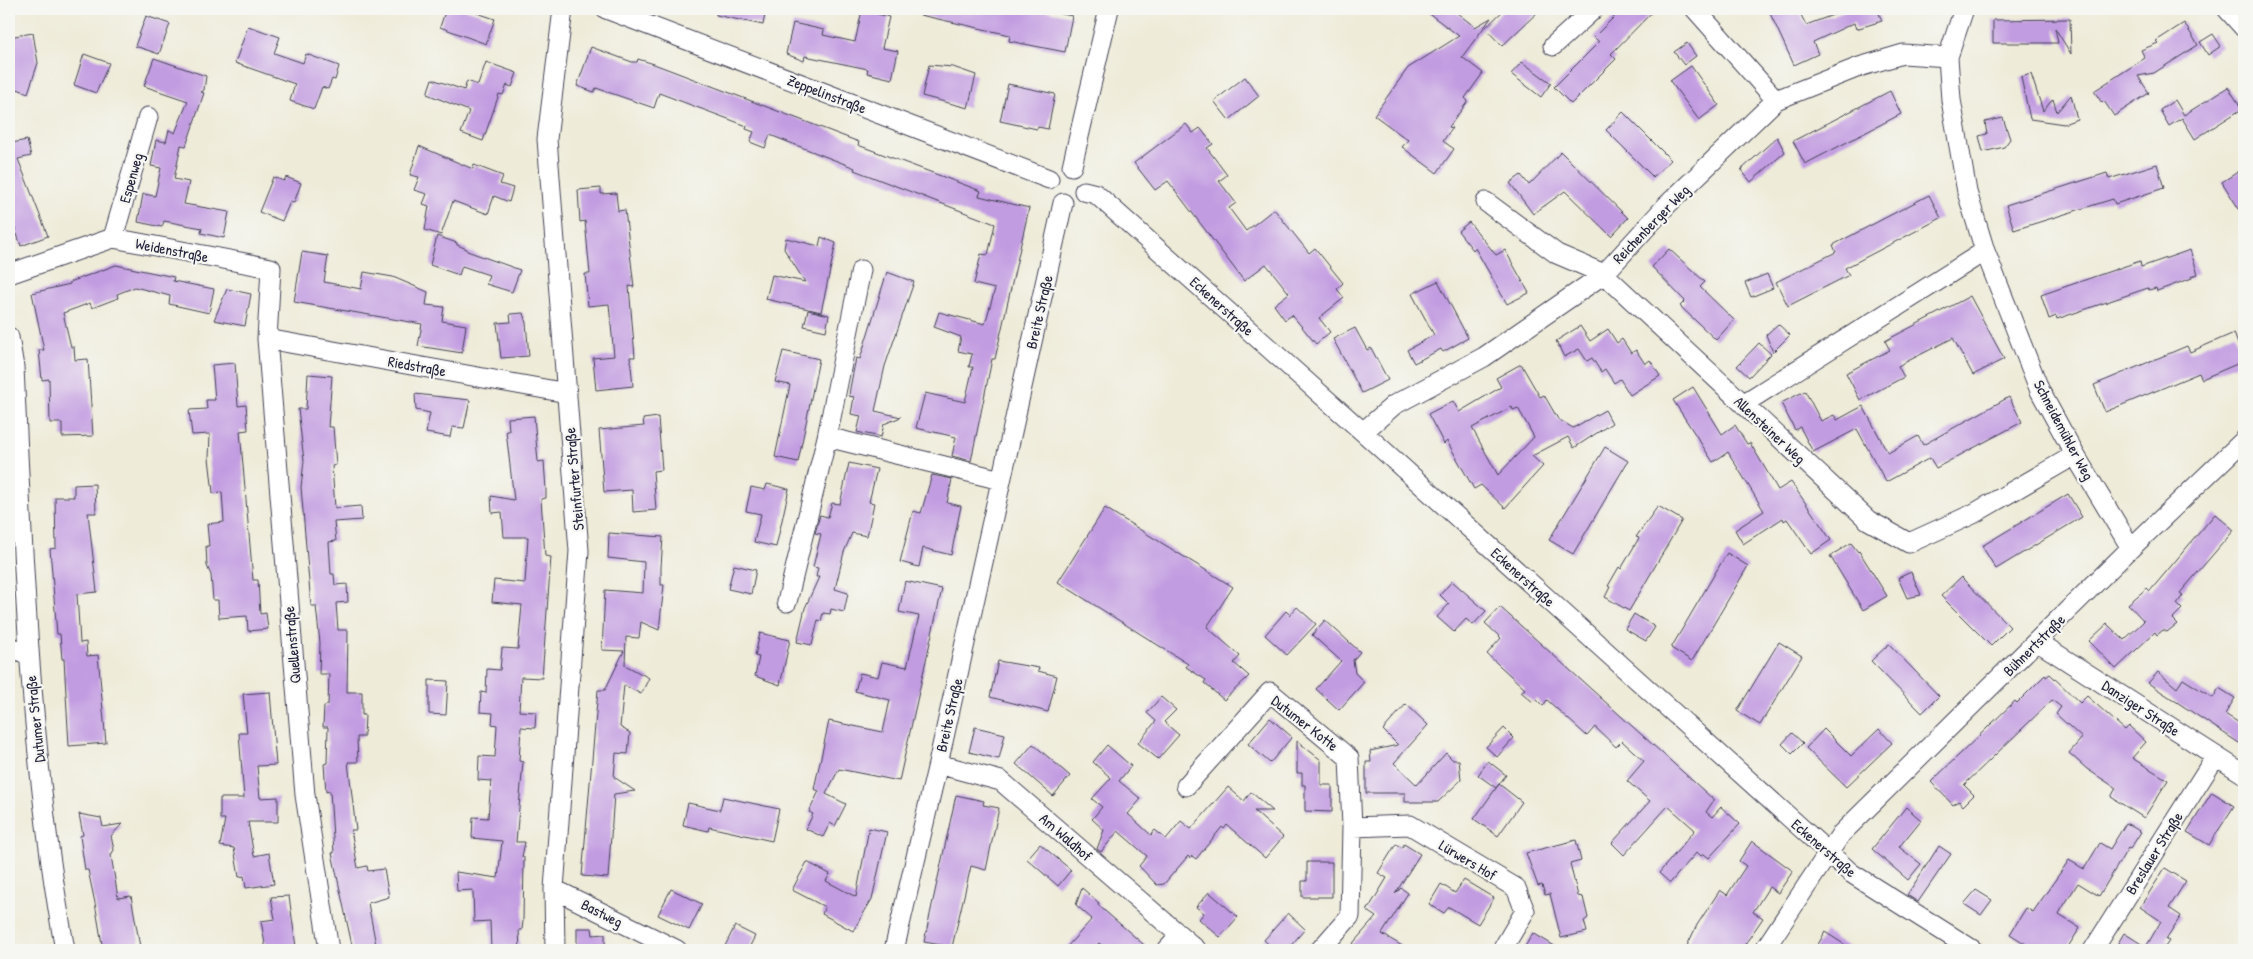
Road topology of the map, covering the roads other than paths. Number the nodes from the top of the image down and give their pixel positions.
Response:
1 (563, 9) edge
2 (606, 9) edge
3 (1109, 9) edge
4 (1594, 9) edge
5 (1695, 9) edge
6 (1964, 9) edge
7 (2227, 9) edge
8 (2244, 28) edge
9 (1553, 46) dead end
10 (1948, 57) junction
11 (1776, 100) junction
12 (148, 117) dead end
13 (1072, 166) junction
14 (1049, 179) junction
15 (1084, 191) junction
16 (1486, 202) dead end
17 (1063, 203) junction
18 (113, 238) junction
19 (1985, 251) junction
20 (862, 270) dead end
21 (9, 274) edge
22 (1604, 274) junction
23 (9, 337) edge
24 (267, 339) junction
25 (567, 393) junction
26 (1743, 404) junction
27 (1363, 432) junction
28 (827, 438) junction
29 (2244, 440) edge
30 (2075, 455) junction
31 (1001, 480) junction
32 (2131, 548) junction
33 (787, 602) dead end
34 (2038, 642) junction
35 (9, 646) edge
36 (28, 655) junction
37 (2216, 756) junction
38 (938, 764) junction
39 (2244, 774) edge
40 (1186, 786) dead end
41 (1352, 827) junction
42 (1827, 852) junction
43 (554, 889) junction
44 (1180, 936) junction
45 (65, 950) edge
46 (329, 950) edge
47 (555, 950) edge
48 (677, 950) edge
49 (894, 950) edge
50 (1167, 950) edge
51 (1197, 950) edge
52 (1320, 950) edge
53 (1502, 950) edge
54 (1764, 950) edge
55 (1973, 950) edge
56 (2092, 950) edge

1 - 25 street, Steinfurter Straße
2 - 14 street, Zeppelinstraße
3 - 13 street
4 - 9 street
5 - 11 street
6 - 10 street, Schneidemühler Weg
7 - 8 street
10 - 11 street, Reichenberger Weg
10 - 19 street, Schneidemühler Weg
11 - 22 street, Reichenberger Weg
12 - 18 street, Espenweg
13 - 14 street
13 - 15 street
14 - 17 street
15 - 17 street
15 - 27 street, Eckenerstraße
16 - 22 street, Allensteiner Weg
17 - 31 street, Breite Straße
18 - 21 street, Weidenstraße
18 - 24 street, Weidenstraße
19 - 26 street
19 - 30 street, Schneidemühler Weg
20 - 28 street
22 - 26 street, Allensteiner Weg
22 - 27 street, Reichenberger Weg
23 - 36 street, Dutumer Straße
24 - 25 street, Riedstraße
24 - 46 street, Quellenstraße
25 - 43 street, Steinfurter Straße
26 - 30 street, Allensteiner Weg
27 - 42 street, Eckenerstraße
28 - 31 street
28 - 33 street
29 - 32 street, Bühnertstraße
30 - 32 street, Schneidemühler Weg
31 - 38 street, Breite Straße
32 - 34 street, Bühnertstraße
34 - 37 street, Danziger Straße
34 - 42 street, Bühnertstraße
35 - 36 street
36 - 45 street, Dutumer Straße
37 - 39 street, Danziger Straße
37 - 56 street, Breslauer Straße
38 - 44 street, Am Waldhof
38 - 49 street, Breite Straße
40 - 41 street, Dutumer Kotte
41 - 52 street, Dutumer Kotte
41 - 53 street, Lürwers Hof
42 - 54 street, Bühnertstraße
42 - 55 street, Eckenerstraße
43 - 47 street, Steinfurter Straße
43 - 48 street, Bastweg
44 - 50 street
44 - 51 street, Am Waldhof

